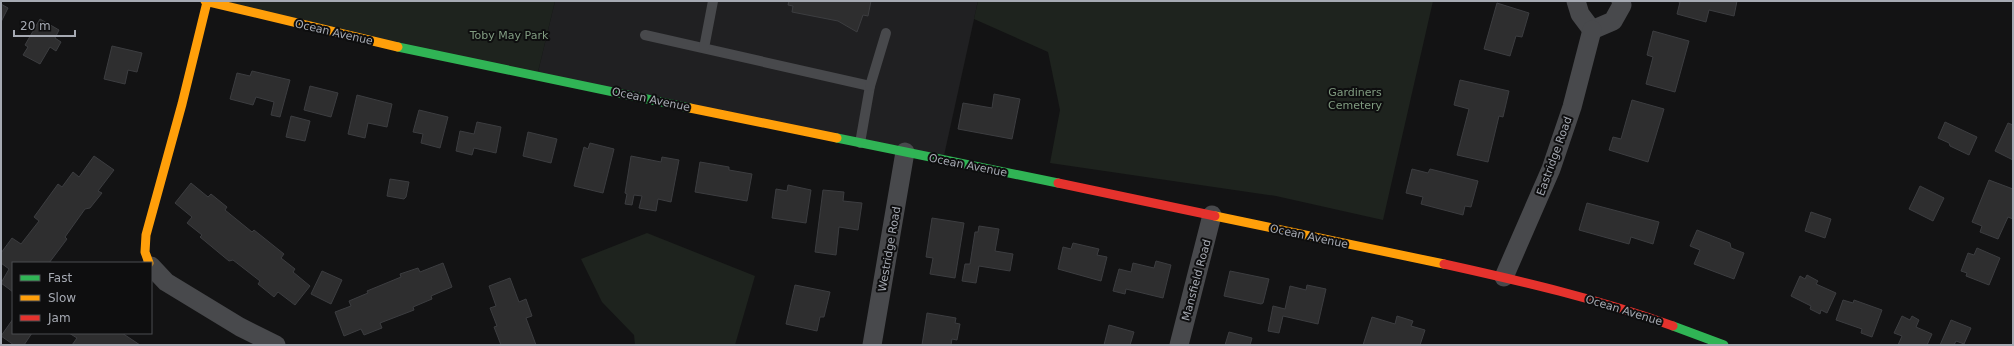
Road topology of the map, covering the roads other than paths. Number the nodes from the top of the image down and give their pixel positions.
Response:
1 (206, 1) edge
2 (713, 1) edge
3 (1576, 1) edge
4 (1621, 1) edge
5 (1592, 30) junction
6 (886, 33) dead end
7 (645, 35) dead end
8 (704, 48) junction
9 (870, 86) junction
10 (860, 143) junction
11 (905, 152) junction
12 (1212, 215) junction
13 (149, 262) edge
14 (152, 267) edge
15 (1504, 277) junction
16 (276, 345) edge
17 (872, 345) edge
18 (1179, 345) edge
19 (1724, 345) edge

1 - 10 main road, Ocean Avenue
1 - 13 main road, Ocean Avenue
2 - 8 lane
3 - 5 street
4 - 5 street
5 - 15 street, Eastridge Road
6 - 9 lane
7 - 8 lane
8 - 9 lane
9 - 10 lane
10 - 11 main road, Ocean Avenue
11 - 12 main road, Ocean Avenue
11 - 17 street, Westridge Road
12 - 15 main road, Ocean Avenue
12 - 18 street, Mansfield Road
14 - 16 street
15 - 19 main road, Ocean Avenue

